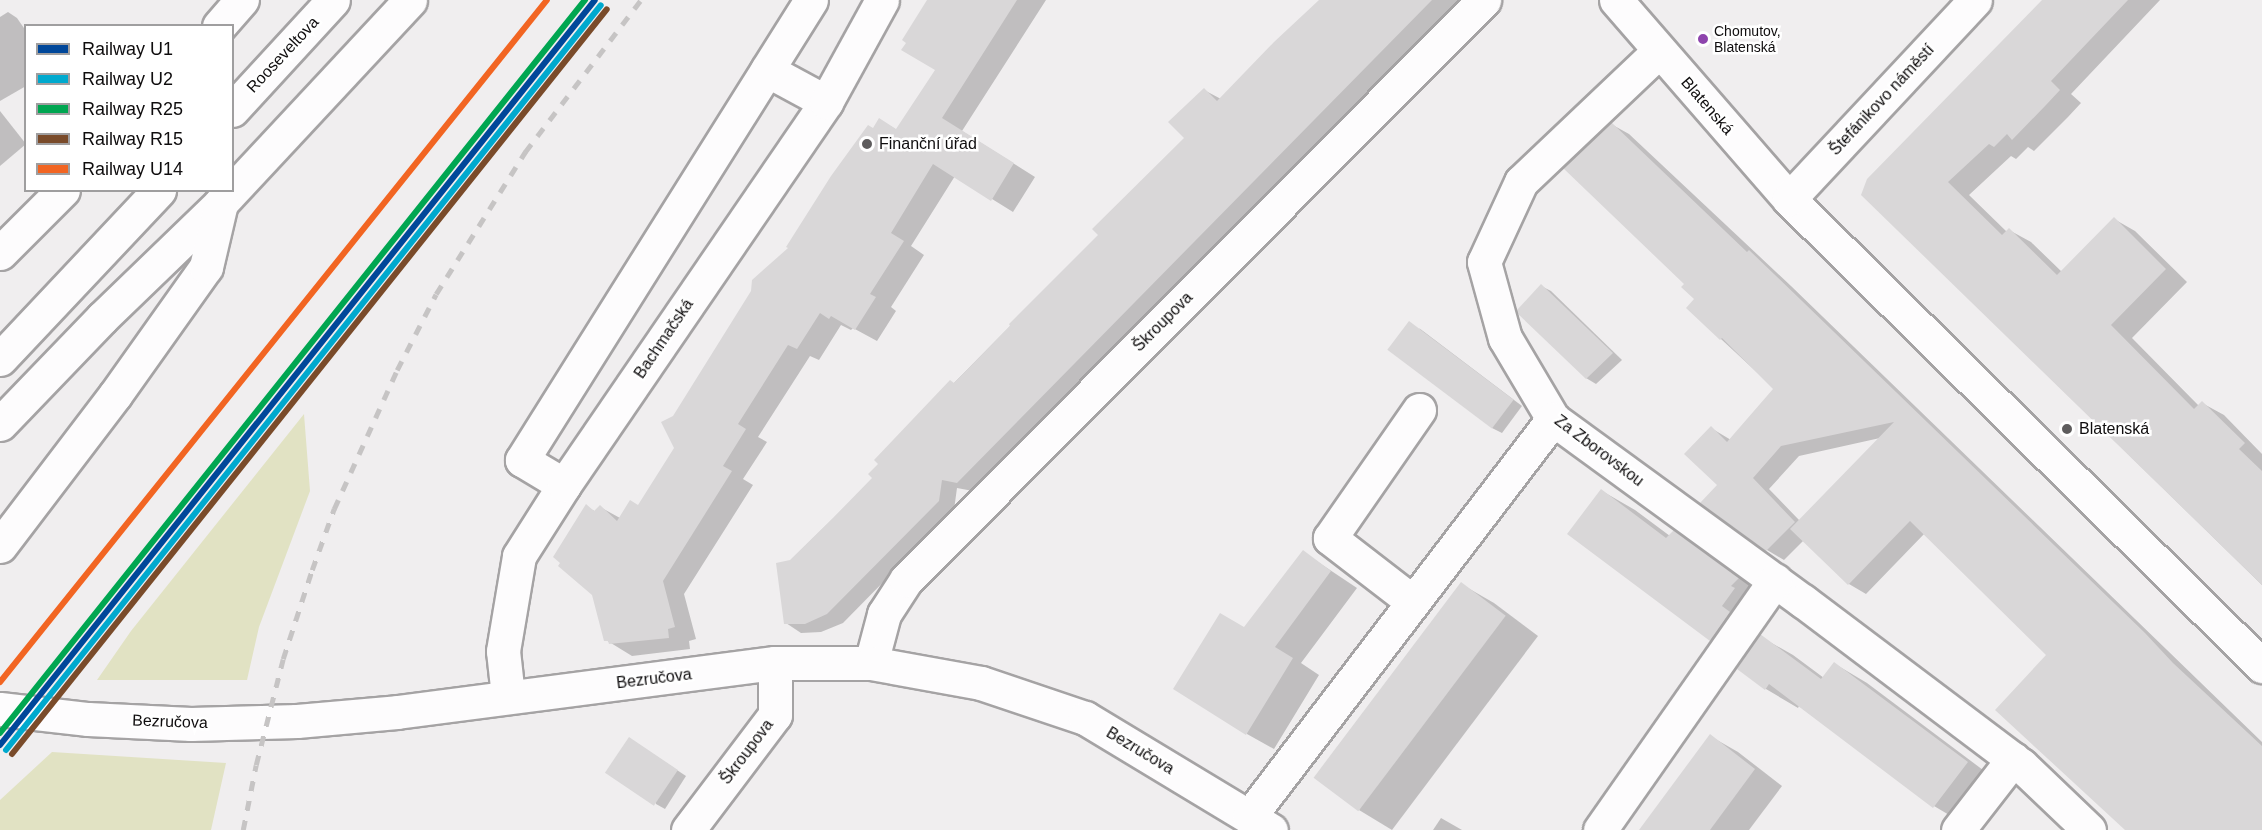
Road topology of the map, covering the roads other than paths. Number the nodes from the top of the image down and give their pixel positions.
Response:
1 (242, 0) edge
2 (333, 0) edge
3 (410, 0) edge
4 (811, 0) edge
5 (882, 0) edge
6 (1484, 0) edge
7 (1616, 0) edge
8 (1975, 0) edge
9 (221, 24) edge
10 (1659, 51) junction
11 (767, 70) junction
12 (826, 102) junction
13 (234, 108) edge
14 (234, 189) edge
15 (61, 192) edge
16 (157, 192) edge
17 (231, 192) edge
18 (1789, 199) junction
19 (221, 203) junction
20 (0, 253) edge
21 (0, 359) edge
22 (1419, 410) dead end
23 (1553, 419) junction
24 (0, 424) edge
25 (564, 484) junction
26 (0, 546) edge
27 (1775, 580) junction
28 (1413, 603) junction
29 (775, 663) junction
30 (871, 663) junction
31 (2262, 666) edge
32 (508, 696) junction
33 (0, 709) edge
34 (2013, 759) junction
35 (1260, 823) edge
36 (1964, 828) edge
37 (688, 830) edge
38 (1600, 830) edge
39 (2089, 830) edge

1 - 9 main road
2 - 13 main road, Rooseveltova
3 - 14 main road
4 - 11 main road
5 - 12 main road, Bachmačská
6 - 30 main road, Škroupova
7 - 10 main road, Blatenská
8 - 18 main road, Štefánikovo náměstí
10 - 18 main road, Blatenská
10 - 23 main road, Za Zborovskou
11 - 12 main road
11 - 25 main road
12 - 25 main road, Bachmačská
15 - 20 main road
16 - 21 main road
17 - 19 main road
18 - 31 main road, Blatenská
19 - 24 main road
19 - 26 main road
22 - 28 main road
23 - 27 main road, Za Zborovskou
23 - 28 main road
25 - 32 main road, Bachmačská
27 - 34 main road, Za Zborovskou
27 - 38 main road
28 - 35 main road
29 - 30 main road, Bezručova
29 - 32 main road, Bezručova
29 - 37 main road, Škroupova
30 - 35 main road, Bezručova
32 - 33 main road, Bezručova
34 - 36 main road
34 - 39 main road, Za Zborovskou

